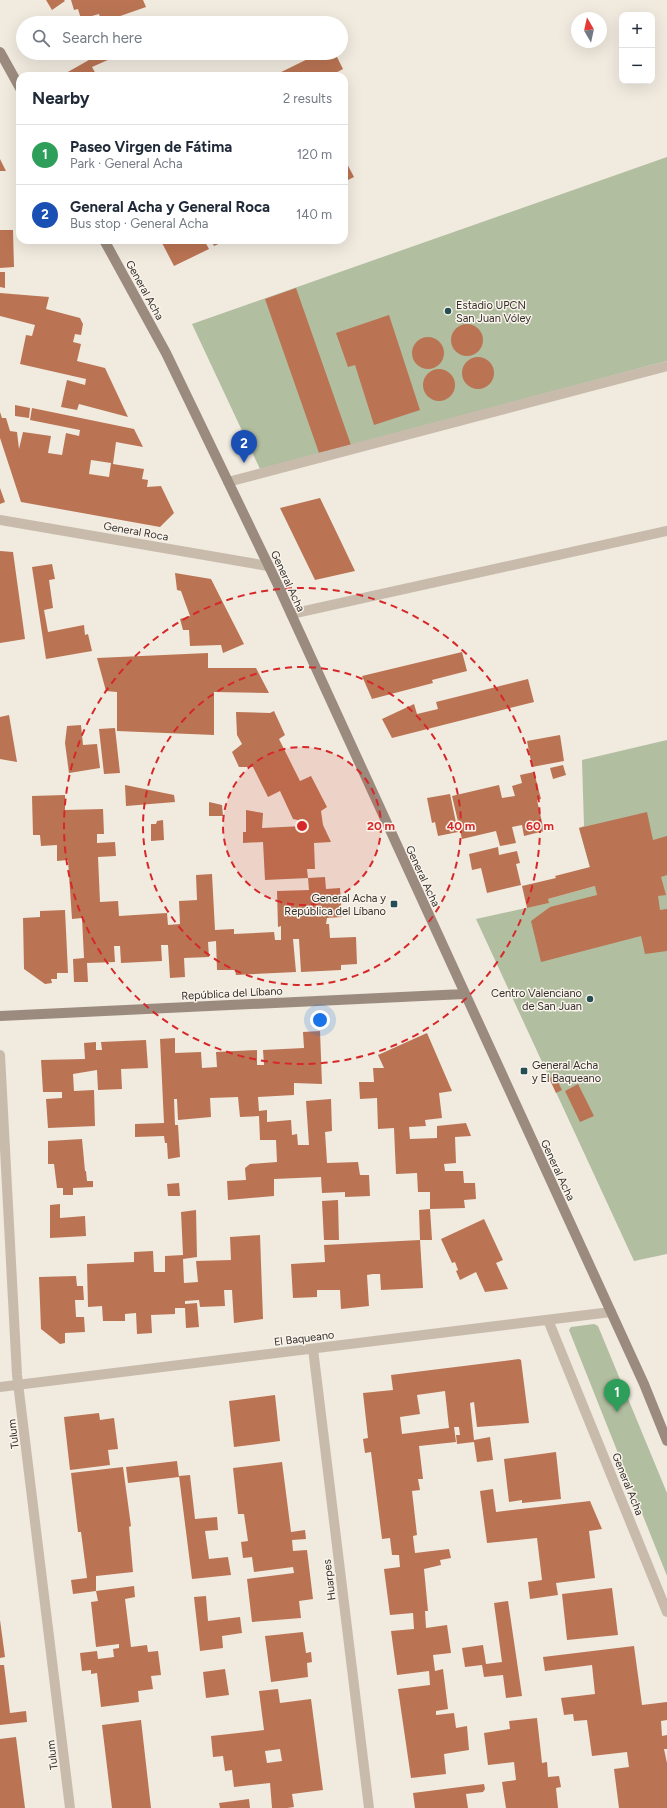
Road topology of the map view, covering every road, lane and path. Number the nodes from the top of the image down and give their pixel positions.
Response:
1 (0, 52) edge
2 (16, 81) edge
3 (106, 244) edge
4 (667, 366) edge
5 (228, 482) junction
6 (0, 520) edge
7 (667, 530) edge
8 (268, 566) junction
9 (291, 614) junction
10 (464, 994) junction
11 (0, 1016) edge
12 (0, 1055) edge
13 (611, 1312) junction
14 (548, 1320) junction
15 (313, 1349) junction
16 (19, 1384) junction
17 (0, 1387) edge
18 (667, 1440) edge
19 (667, 1612) edge
20 (70, 1808) edge
21 (369, 1808) edge

1 - 2 main road
3 - 5 main road, General Acha
4 - 5 street
5 - 8 main road, General Acha
6 - 8 street, General Roca
7 - 9 street
8 - 9 main road, General Acha
9 - 10 main road, General Acha
10 - 11 main road, República del Líbano
10 - 13 main road, General Acha
12 - 16 street, Tulum
13 - 14 street, El Baqueano
13 - 18 main road, General Acha
14 - 15 street, El Baqueano
14 - 19 street, General Acha
15 - 16 street, El Baqueano
15 - 21 street, Huarpes
16 - 17 street, El Baqueano
16 - 20 street, Tulum

